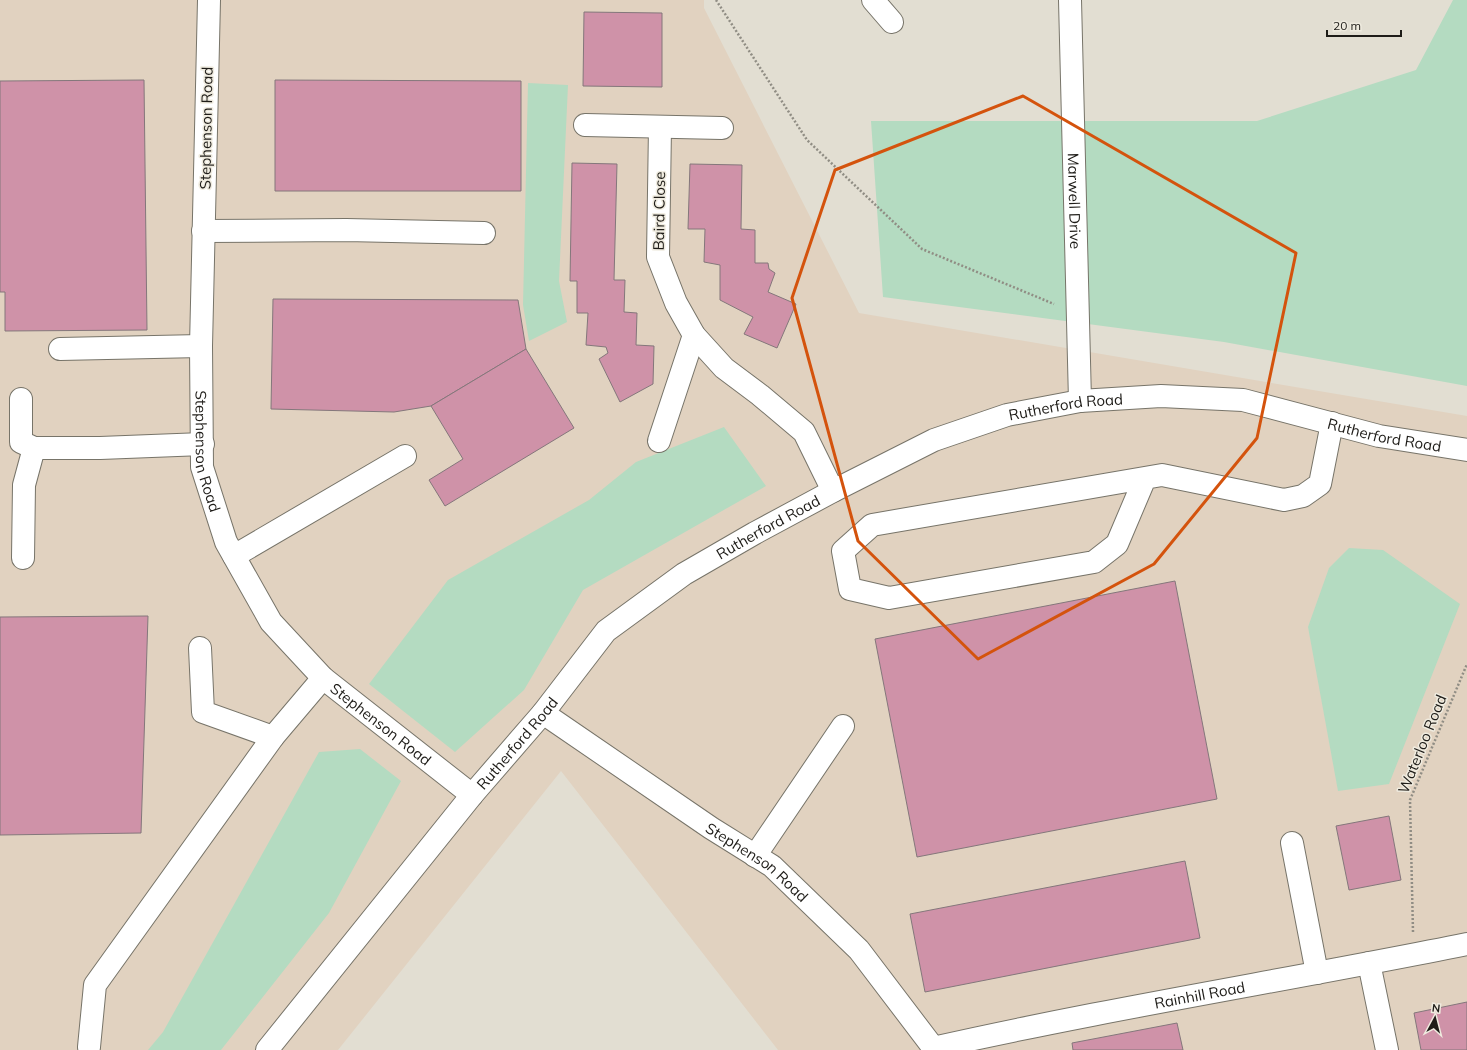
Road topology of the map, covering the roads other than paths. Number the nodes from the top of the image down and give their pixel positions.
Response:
1 (209, 0) edge
2 (873, 0) edge
3 (1070, 0) edge
4 (892, 22) dead end
5 (585, 125) dead end
6 (660, 127) junction
7 (722, 128) dead end
8 (203, 231) junction
9 (484, 233) dead end
10 (694, 335) junction
11 (201, 346) junction
12 (60, 349) dead end
13 (20, 399) dead end
14 (1080, 401) junction
15 (1332, 423) junction
16 (660, 441) dead end
17 (203, 444) junction
18 (34, 448) junction
19 (1467, 450) edge
20 (405, 456) dead end
21 (1145, 478) junction
22 (833, 491) junction
23 (234, 556) junction
24 (23, 558) dead end
25 (200, 648) dead end
26 (323, 678) junction
27 (543, 713) junction
28 (843, 726) dead end
29 (273, 737) junction
30 (472, 795) junction
31 (1292, 843) dead end
32 (755, 856) junction
33 (1467, 944) edge
34 (1369, 963) junction
35 (1318, 973) junction
36 (89, 1047) dead end
37 (934, 1049) edge
38 (266, 1050) edge
39 (1387, 1050) edge

1 - 8 street, Stephenson Road
2 - 4 street
3 - 14 street, Marwell Drive
5 - 6 street
6 - 7 street
6 - 10 street, Baird Close
8 - 9 street
8 - 11 street, Stephenson Road
10 - 16 street
10 - 22 street, Baird Close
11 - 12 street
11 - 17 street, Stephenson Road
13 - 18 street
14 - 15 street, Rutherford Road
14 - 22 street, Rutherford Road
15 - 19 street, Rutherford Road
15 - 21 street
17 - 18 street
17 - 23 street, Stephenson Road
18 - 24 street
20 - 23 street
21 - 21 street
22 - 27 street, Rutherford Road
23 - 26 street, Stephenson Road
25 - 29 street
26 - 29 street
26 - 30 street, Stephenson Road
27 - 30 street, Rutherford Road
27 - 32 street, Stephenson Road
28 - 32 street
29 - 36 street
30 - 38 street, Rutherford Road
31 - 35 street
32 - 37 street, Stephenson Road
33 - 34 street, Rainhill Road
34 - 35 street, Rainhill Road
34 - 39 street
35 - 37 street, Rainhill Road

